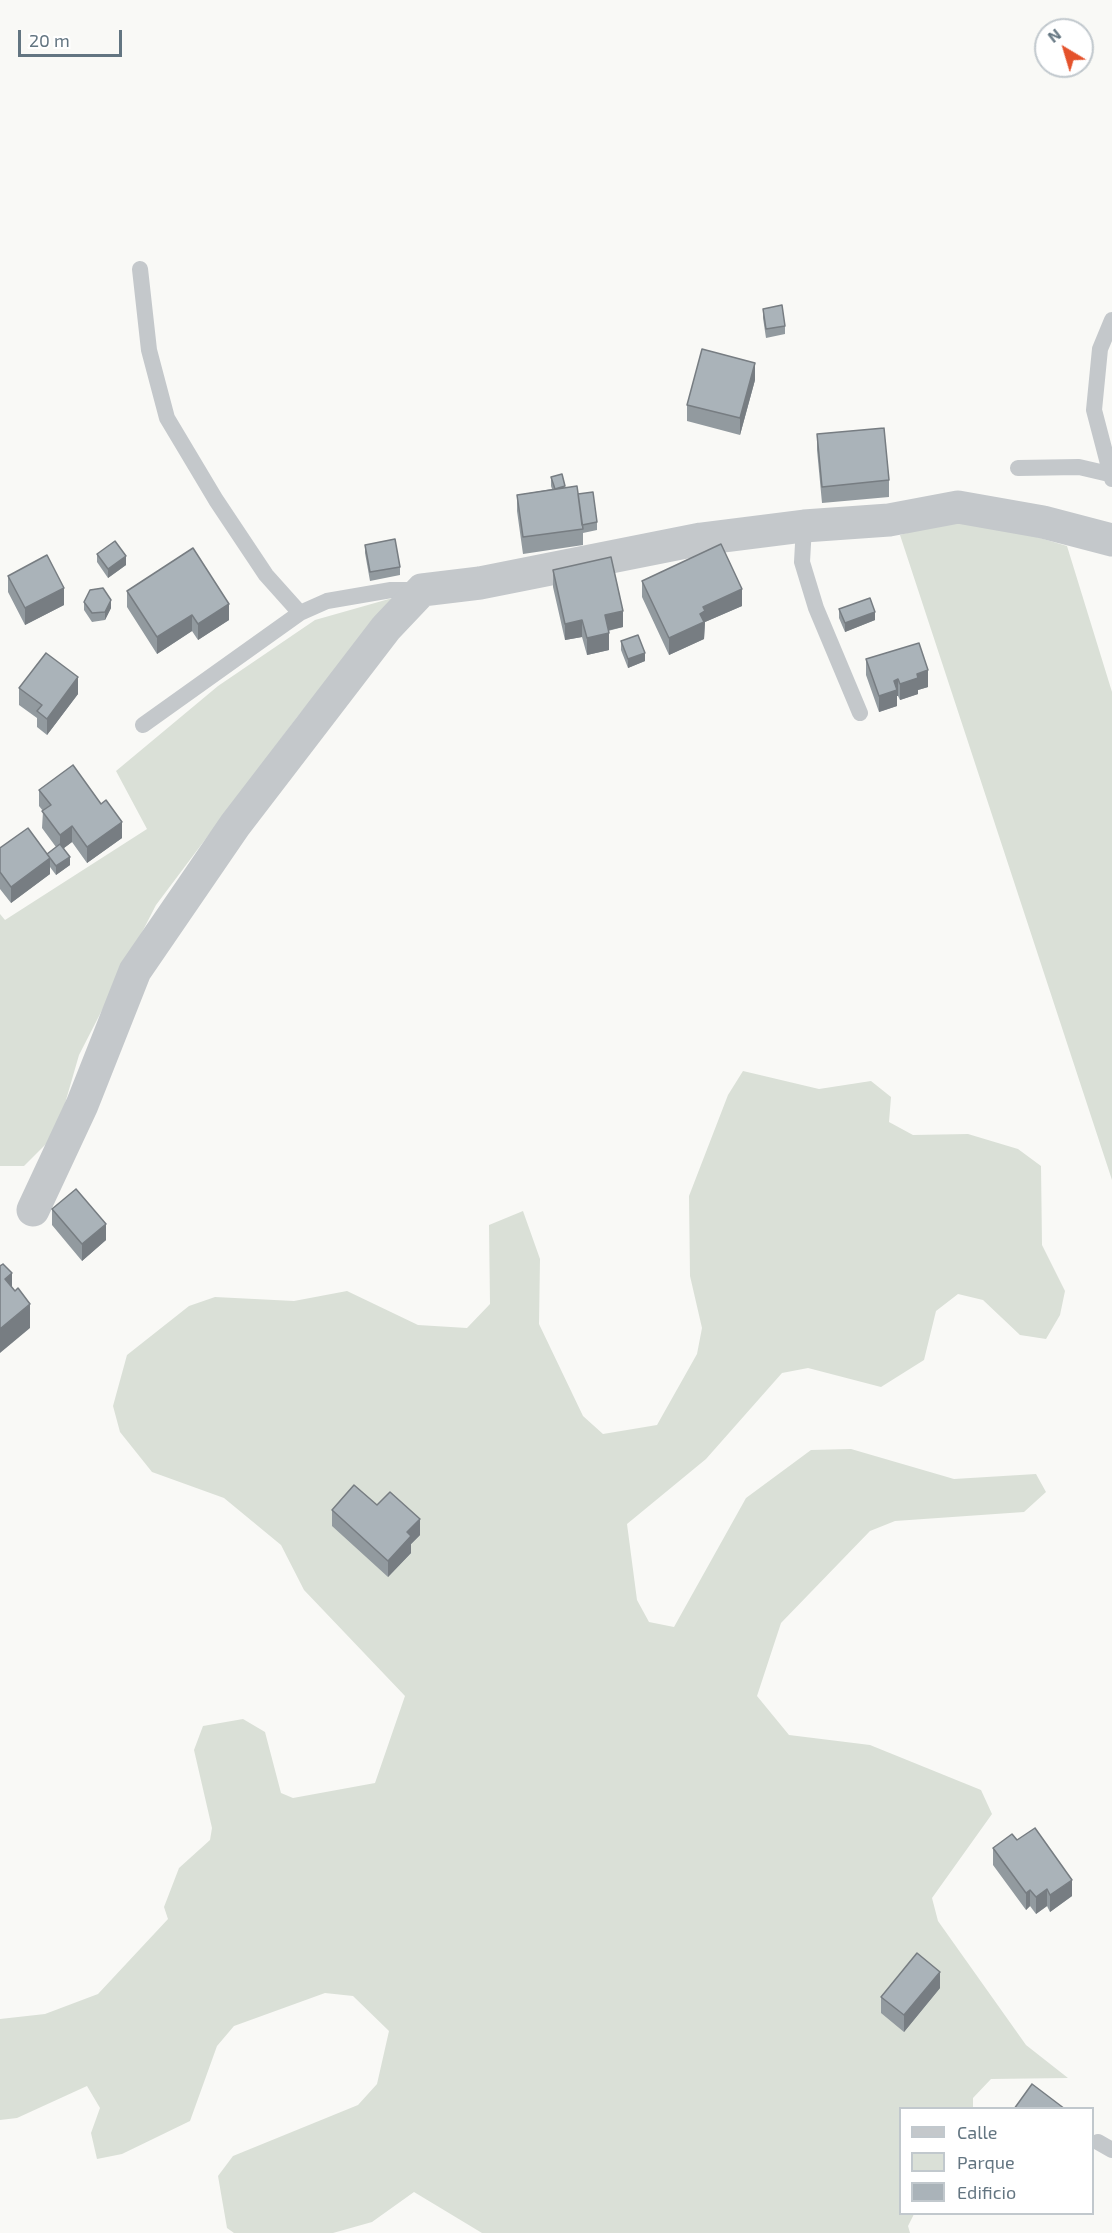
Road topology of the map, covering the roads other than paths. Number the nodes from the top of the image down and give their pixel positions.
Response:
1 (140, 269) dead end
2 (1112, 320) edge
3 (1018, 468) dead end
4 (1111, 477) edge
5 (804, 526) junction
6 (1112, 540) edge
7 (422, 590) junction
8 (300, 613) junction
9 (860, 713) dead end
10 (143, 725) dead end
11 (33, 1210) dead end

1 - 8 lane
2 - 4 lane
3 - 4 lane
5 - 6 street
5 - 7 street
5 - 9 lane
7 - 8 lane
7 - 11 street
8 - 10 lane

